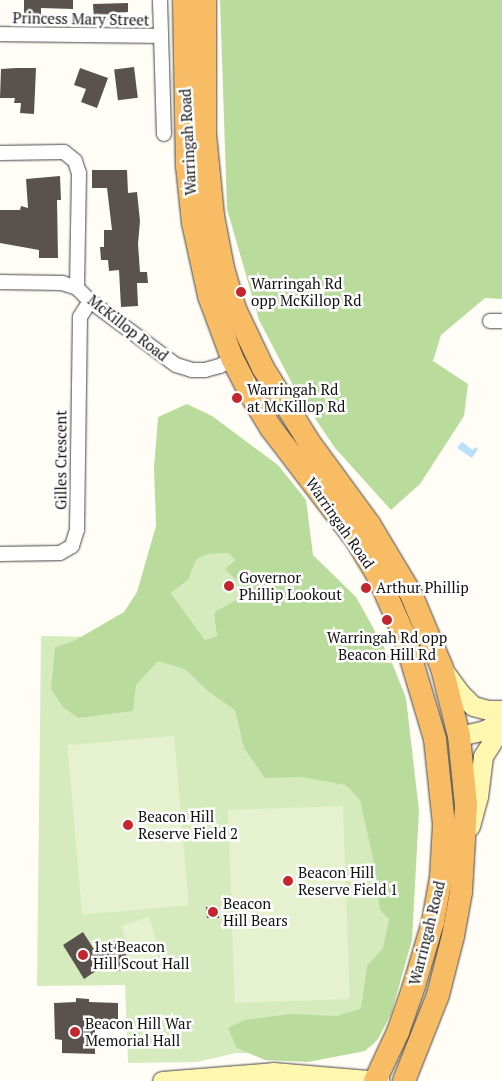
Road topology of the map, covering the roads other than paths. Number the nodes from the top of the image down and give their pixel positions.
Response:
1 (160, 0) edge
2 (184, 0) edge
3 (204, 0) edge
4 (0, 34) edge
5 (161, 36) junction
6 (164, 134) dead end
7 (0, 153) edge
8 (0, 282) edge
9 (78, 288) junction
10 (90, 301) junction
11 (252, 348) junction
12 (232, 358) junction
13 (0, 554) edge
14 (442, 668) junction
15 (502, 710) edge
16 (502, 720) edge
17 (502, 727) edge
18 (459, 736) junction
19 (435, 739) junction
20 (465, 840) junction
21 (226, 1078) edge
22 (162, 1081) edge
23 (375, 1081) edge
24 (380, 1081) edge
25 (404, 1081) edge

1 - 5 street, Warringah Road
2 - 12 highway, Warringah Road
3 - 11 highway, Warringah Road
4 - 5 street, Princess Mary Street
5 - 6 street, Warringah Road
7 - 9 street
8 - 9 street, McKillop Road
9 - 10 street, McKillop Road
10 - 12 street, McKillop Road
10 - 13 street, Gilles Crescent
11 - 12 highway, McKillop Road
11 - 14 highway, Warringah Road
12 - 19 highway, Warringah Road
14 - 15 main road
14 - 18 highway, Warringah Road
16 - 18 main road
17 - 20 main road, Warringah Road
18 - 19 highway
18 - 20 highway, Warringah Road
19 - 23 highway, Warringah Road
20 - 25 highway, Warringah Road
21 - 22 main road
21 - 23 main road
23 - 24 main road

